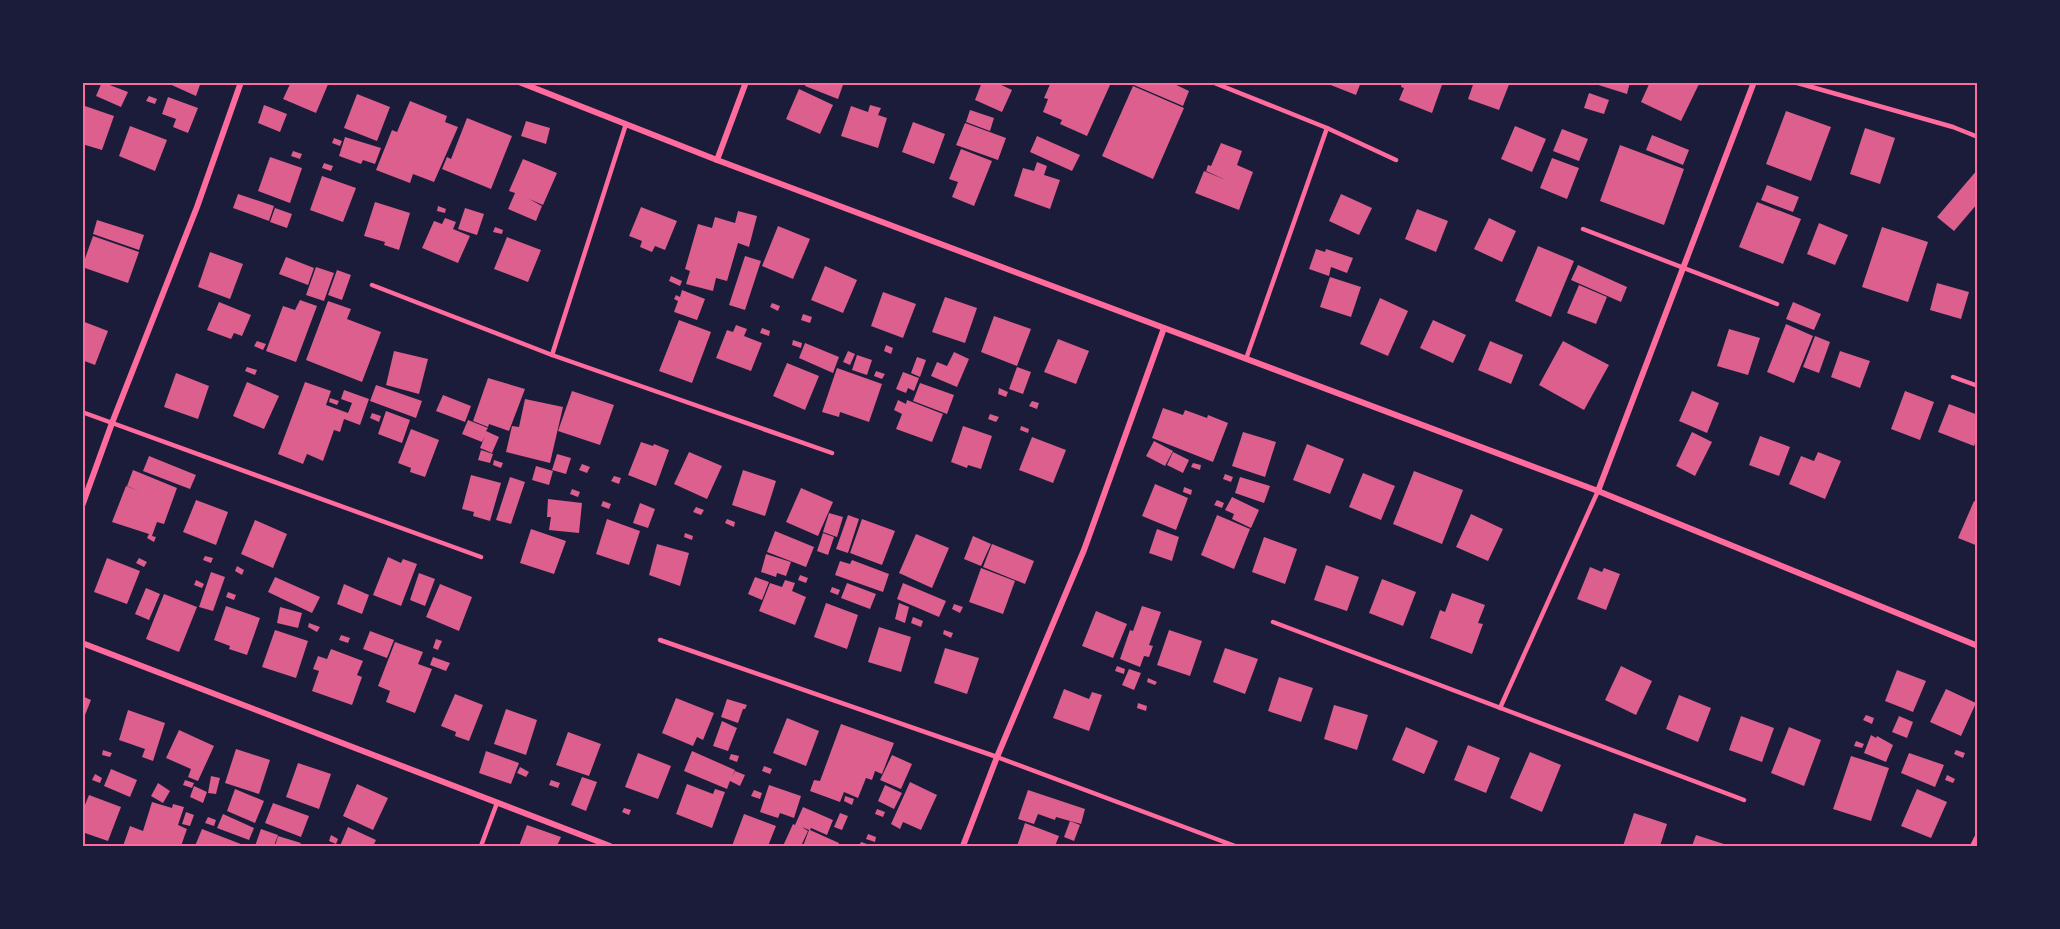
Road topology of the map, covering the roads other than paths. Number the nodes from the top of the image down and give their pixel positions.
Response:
1 (241, 82) edge
2 (519, 82) edge
3 (746, 82) edge
4 (1212, 82) edge
5 (1754, 82) edge
6 (1794, 82) edge
7 (626, 124) junction
8 (1327, 128) junction
9 (1977, 137) edge
10 (717, 160) junction
11 (1396, 160) dead end
12 (1583, 229) dead end
13 (1684, 269) junction
14 (372, 285) dead end
15 (1777, 304) dead end
16 (1164, 328) junction
17 (552, 355) junction
18 (1246, 359) junction
19 (1953, 377) dead end
20 (1977, 386) edge
21 (82, 412) edge
22 (112, 423) junction
23 (832, 453) dead end
24 (1598, 491) junction
25 (82, 506) edge
26 (481, 557) dead end
27 (1273, 622) dead end
28 (660, 640) dead end
29 (82, 643) edge
30 (1977, 646) edge
31 (1500, 708) junction
32 (997, 758) junction
33 (1744, 800) dead end
34 (497, 803) junction
35 (1977, 836) edge
36 (482, 846) edge
37 (610, 846) edge
38 (963, 846) edge
39 (1235, 846) edge
40 (1974, 846) edge

1 - 22 street
2 - 7 street
3 - 10 street
4 - 8 lane
5 - 13 street
6 - 9 lane
7 - 10 street
7 - 17 lane
8 - 11 lane
8 - 18 lane
10 - 16 street
12 - 13 lane
13 - 15 lane
13 - 24 street
14 - 17 lane
16 - 18 street
16 - 32 street
17 - 23 lane
18 - 24 street
19 - 20 lane
21 - 22 lane
22 - 25 street
22 - 26 lane
24 - 30 street
24 - 31 lane
27 - 31 lane
28 - 32 lane
29 - 34 street
31 - 33 lane
32 - 38 street
32 - 39 lane
34 - 36 lane
34 - 37 street
35 - 40 street

